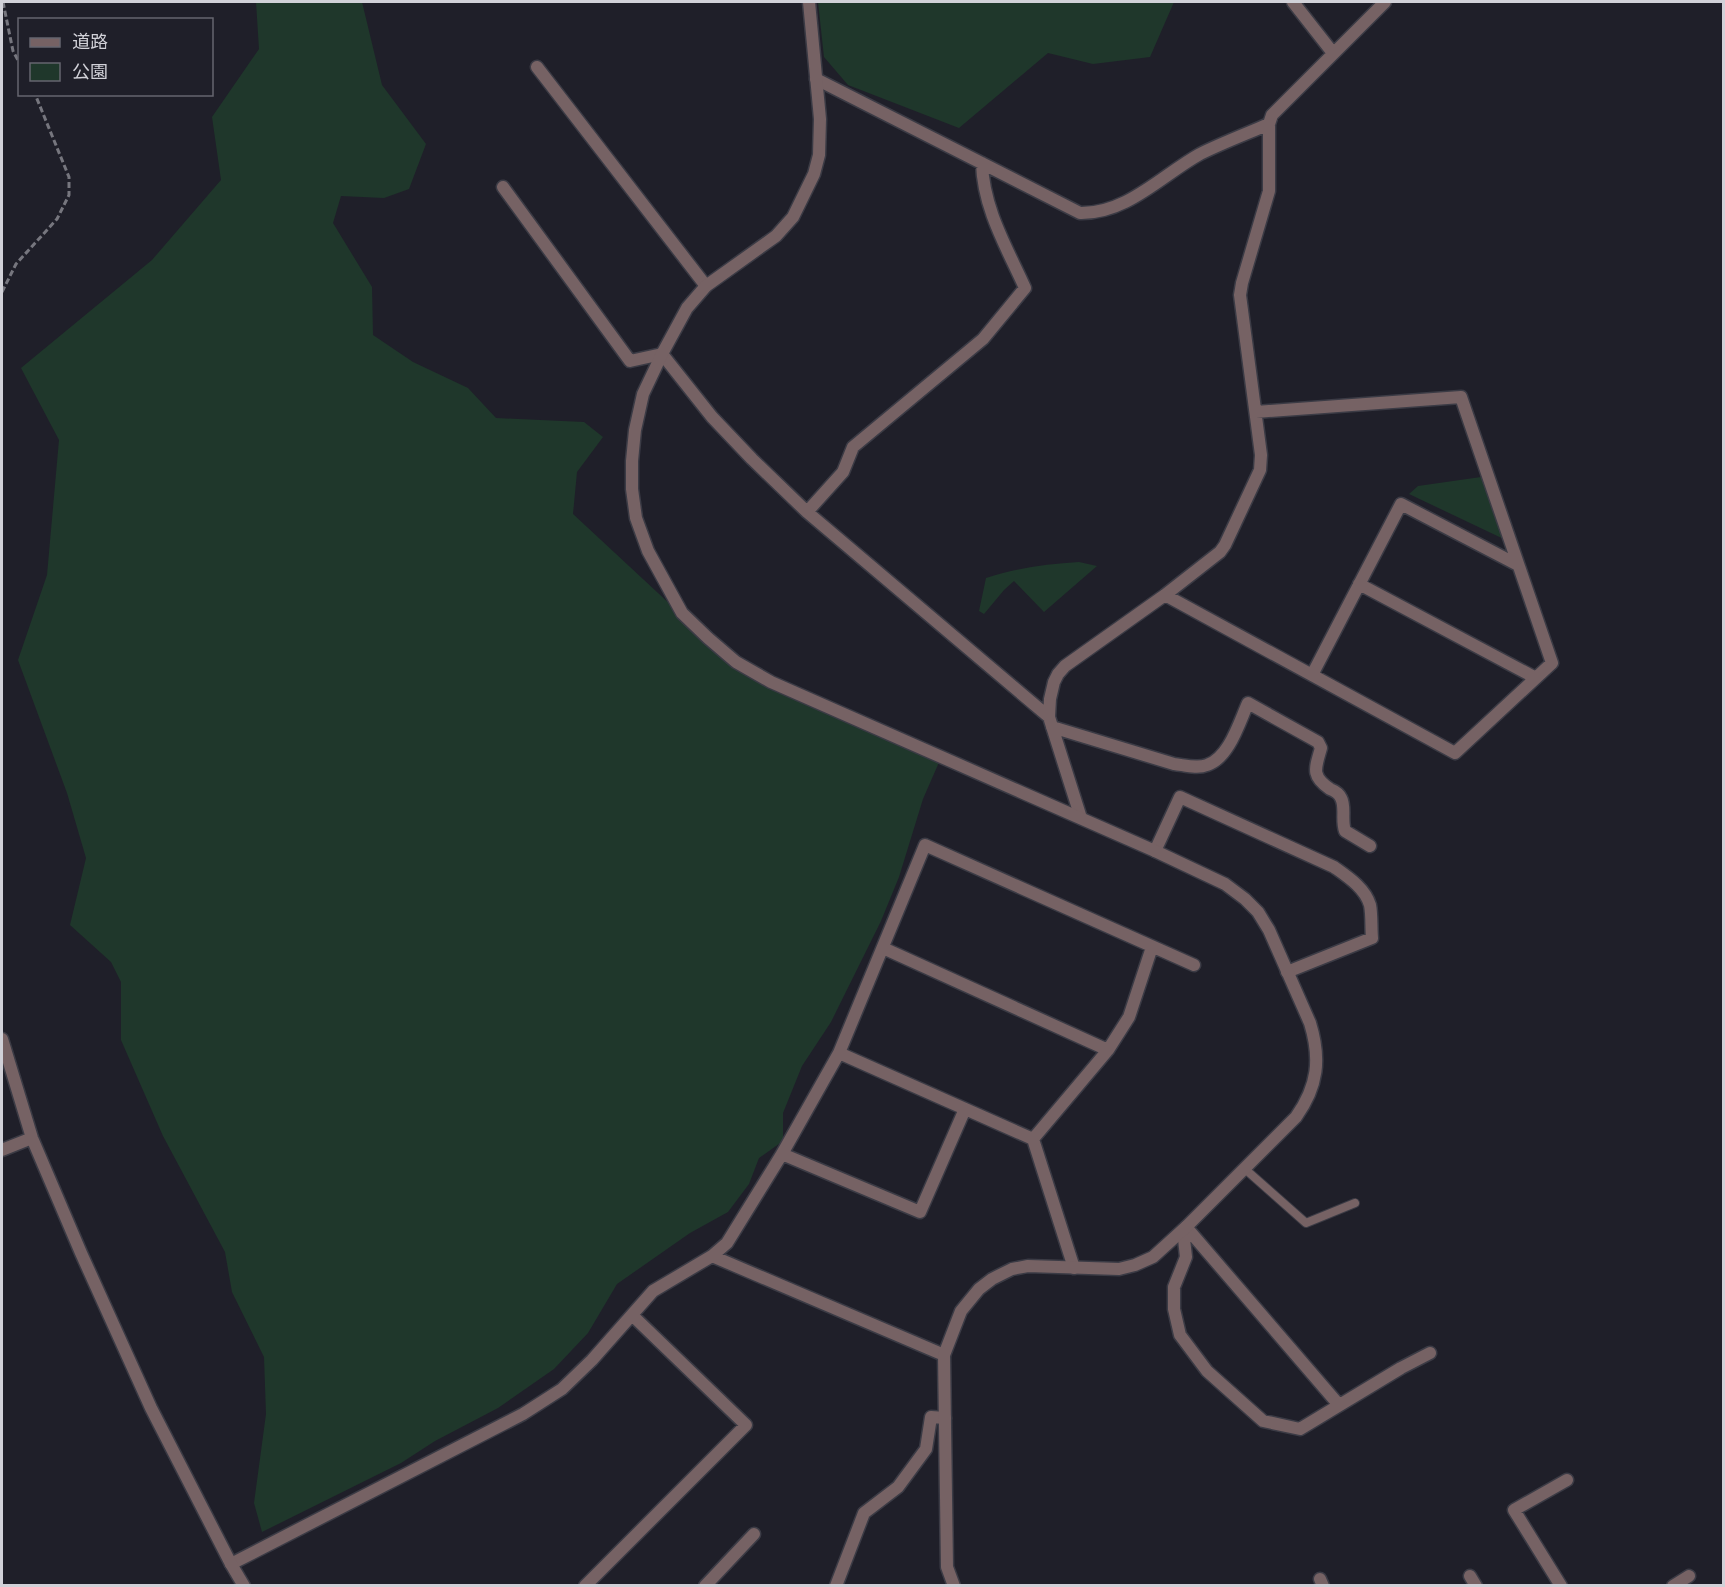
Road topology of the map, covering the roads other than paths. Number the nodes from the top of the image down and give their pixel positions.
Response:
1 (809, 2) edge
2 (1293, 2) edge
3 (1385, 2) edge
4 (1334, 53) junction
5 (537, 67) dead end
6 (816, 79) junction
7 (1269, 124) junction
8 (982, 163) junction
9 (503, 187) dead end
10 (706, 286) junction
11 (662, 354) junction
12 (1256, 412) junction
13 (807, 512) junction
14 (1518, 565) junction
15 (1359, 584) junction
16 (1165, 595) junction
17 (1312, 675) junction
18 (1536, 678) junction
19 (1051, 722) junction
20 (1081, 818) junction
21 (1370, 846) dead end
22 (1155, 851) junction
23 (1152, 947) junction
24 (883, 948) junction
25 (1194, 966) dead end
26 (1287, 972) junction
27 (2, 1039) edge
28 (1108, 1050) junction
29 (839, 1053) junction
30 (965, 1109) junction
31 (32, 1138) junction
32 (1033, 1139) junction
33 (2, 1150) edge
34 (782, 1154) junction
35 (1245, 1169) junction
36 (1355, 1203) dead end
37 (1185, 1229) junction
38 (712, 1256) junction
39 (1074, 1268) junction
40 (632, 1315) junction
41 (1430, 1353) dead end
42 (944, 1355) junction
43 (1339, 1405) junction
44 (945, 1418) junction
45 (1567, 1480) dead end
46 (754, 1534) dead end
47 (231, 1564) junction
48 (1689, 1576) dead end
49 (244, 1586) edge
50 (585, 1586) edge
51 (705, 1586) edge
52 (836, 1586) edge
53 (954, 1586) edge
54 (1560, 1586) edge
55 (1673, 1586) edge

1 - 6 street
2 - 4 street
3 - 4 street
4 - 7 street
5 - 10 street
6 - 8 street
6 - 10 street
7 - 8 street
7 - 12 street
8 - 13 street
9 - 11 street
10 - 11 street
11 - 13 street
11 - 20 street
12 - 14 street
12 - 16 street
13 - 19 street
14 - 15 street
14 - 18 street
15 - 17 street
15 - 18 street
16 - 17 street
16 - 19 street
17 - 18 street
19 - 20 street
19 - 21 street
20 - 22 street
22 - 26 street
22 - 26 street
23 - 24 street
23 - 25 street
23 - 28 street
24 - 28 street
24 - 29 street
26 - 35 street
27 - 31 street
28 - 32 street
29 - 30 street
29 - 34 street
30 - 32 street
30 - 34 street
31 - 33 street
31 - 47 street
32 - 39 street
34 - 38 street
35 - 36 lane
35 - 37 street
37 - 39 street
37 - 43 street
37 - 43 street
38 - 40 street
38 - 42 street
39 - 42 street
40 - 47 street
40 - 50 street
41 - 43 street
42 - 44 street
44 - 52 street
44 - 53 street
45 - 54 street
46 - 51 street
47 - 49 street
48 - 55 street

